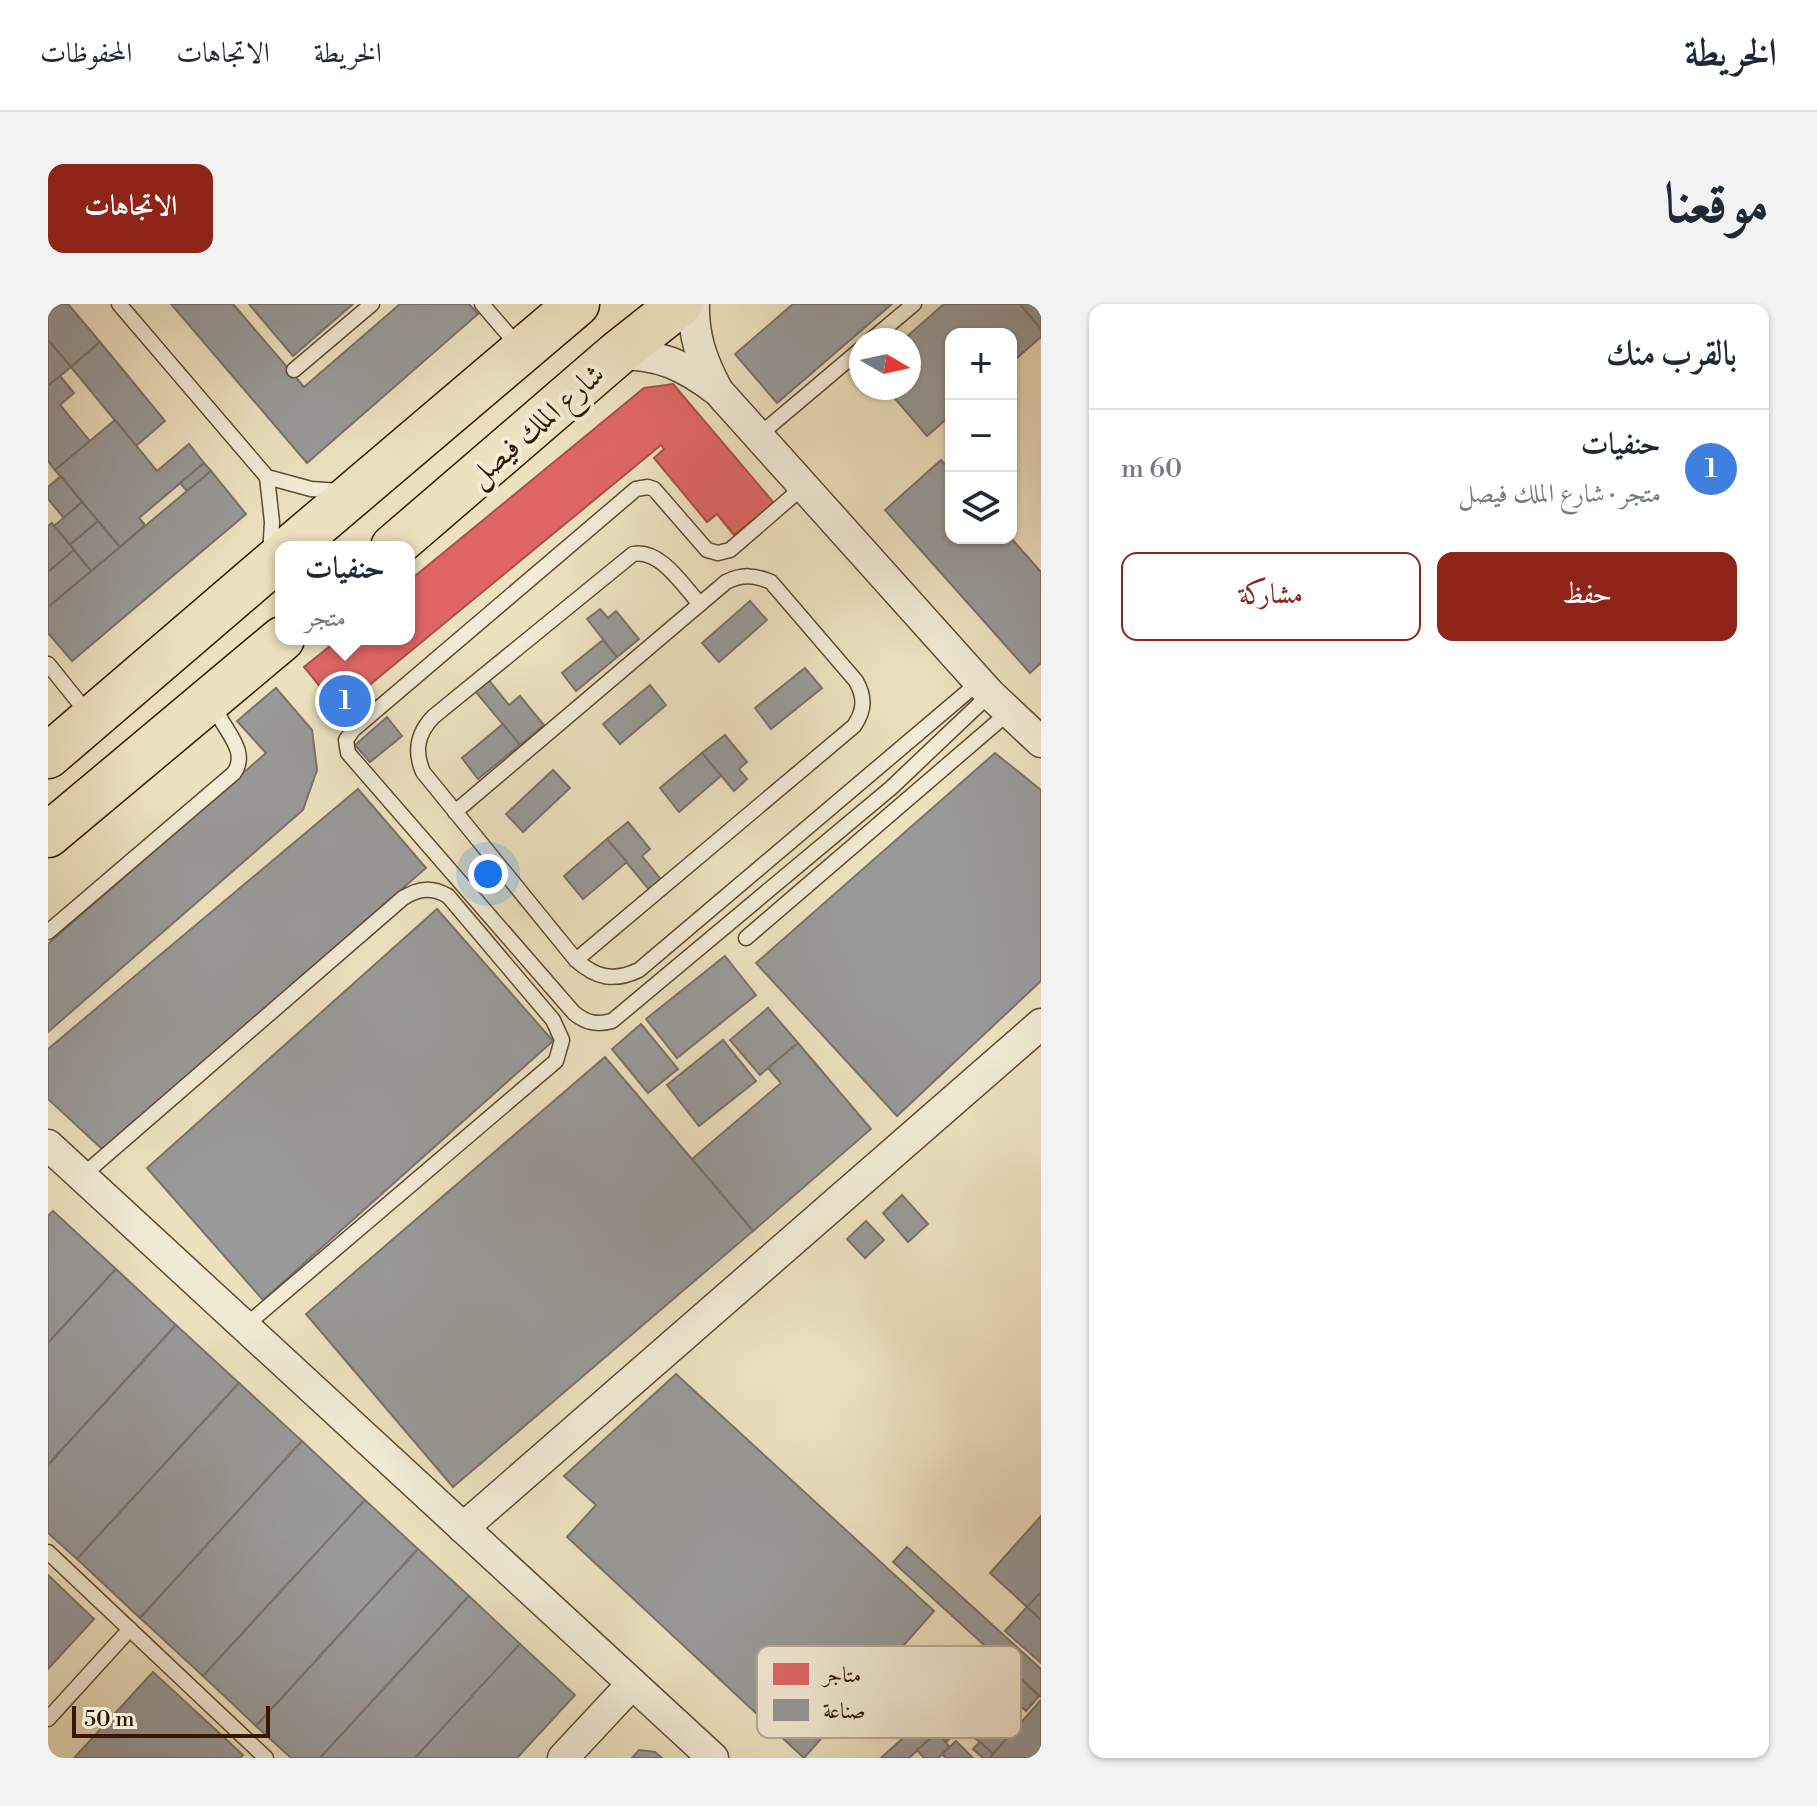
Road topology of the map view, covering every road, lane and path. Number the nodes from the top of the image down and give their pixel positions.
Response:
1 (119, 304) edge
2 (372, 304) edge
3 (482, 304) edge
4 (577, 304) edge
5 (680, 304) edge
6 (694, 304) edge
7 (914, 304) edge
8 (885, 328) edge
9 (522, 350) junction
10 (617, 354) junction
11 (849, 359) edge
12 (294, 370) dead end
13 (718, 391) junction
14 (758, 436) junction
15 (267, 477) junction
16 (803, 487) junction
17 (356, 492) junction
18 (276, 541) edge
19 (298, 541) edge
20 (400, 541) edge
21 (275, 560) edge
22 (700, 604) junction
23 (275, 645) edge
24 (48, 664) edge
25 (213, 696) junction
26 (992, 696) junction
27 (92, 718) junction
28 (1040, 740) edge
29 (48, 756) edge
30 (48, 796) edge
31 (455, 812) junction
32 (48, 835) edge
33 (48, 932) edge
34 (746, 938) dead end
35 (576, 960) junction
36 (1041, 1024) edge
37 (48, 1145) edge
38 (82, 1176) junction
39 (245, 1326) junction
40 (463, 1528) junction
41 (48, 1552) edge
42 (130, 1629) junction
43 (632, 1684) junction
44 (48, 1719) edge
45 (266, 1758) edge
46 (563, 1758) edge
47 (713, 1758) edge

1 - 15 lane
2 - 12 lane
3 - 9 lane
4 - 9 main road
5 - 10 main road, شارع الملك فيصل
6 - 13 street
7 - 8 lane
9 - 17 main road
10 - 13 street
10 - 20 main road, شارع الملك فيصل
11 - 14 lane
13 - 14 street
14 - 16 street
15 - 17 lane
15 - 18 lane
16 - 26 street
16 - 26 lane
17 - 19 main road
21 - 27 main road
22 - 31 lane
22 - 31 lane
22 - 35 lane
23 - 25 main road
24 - 27 lane
25 - 32 main road
25 - 33 lane
26 - 28 street
26 - 34 lane
26 - 35 lane
27 - 29 main road
27 - 30 main road
31 - 35 lane
36 - 40 street
37 - 38 street
38 - 39 street
38 - 39 lane
39 - 40 street
40 - 43 street
41 - 42 lane
42 - 44 lane
42 - 45 lane
43 - 46 street
43 - 47 street

